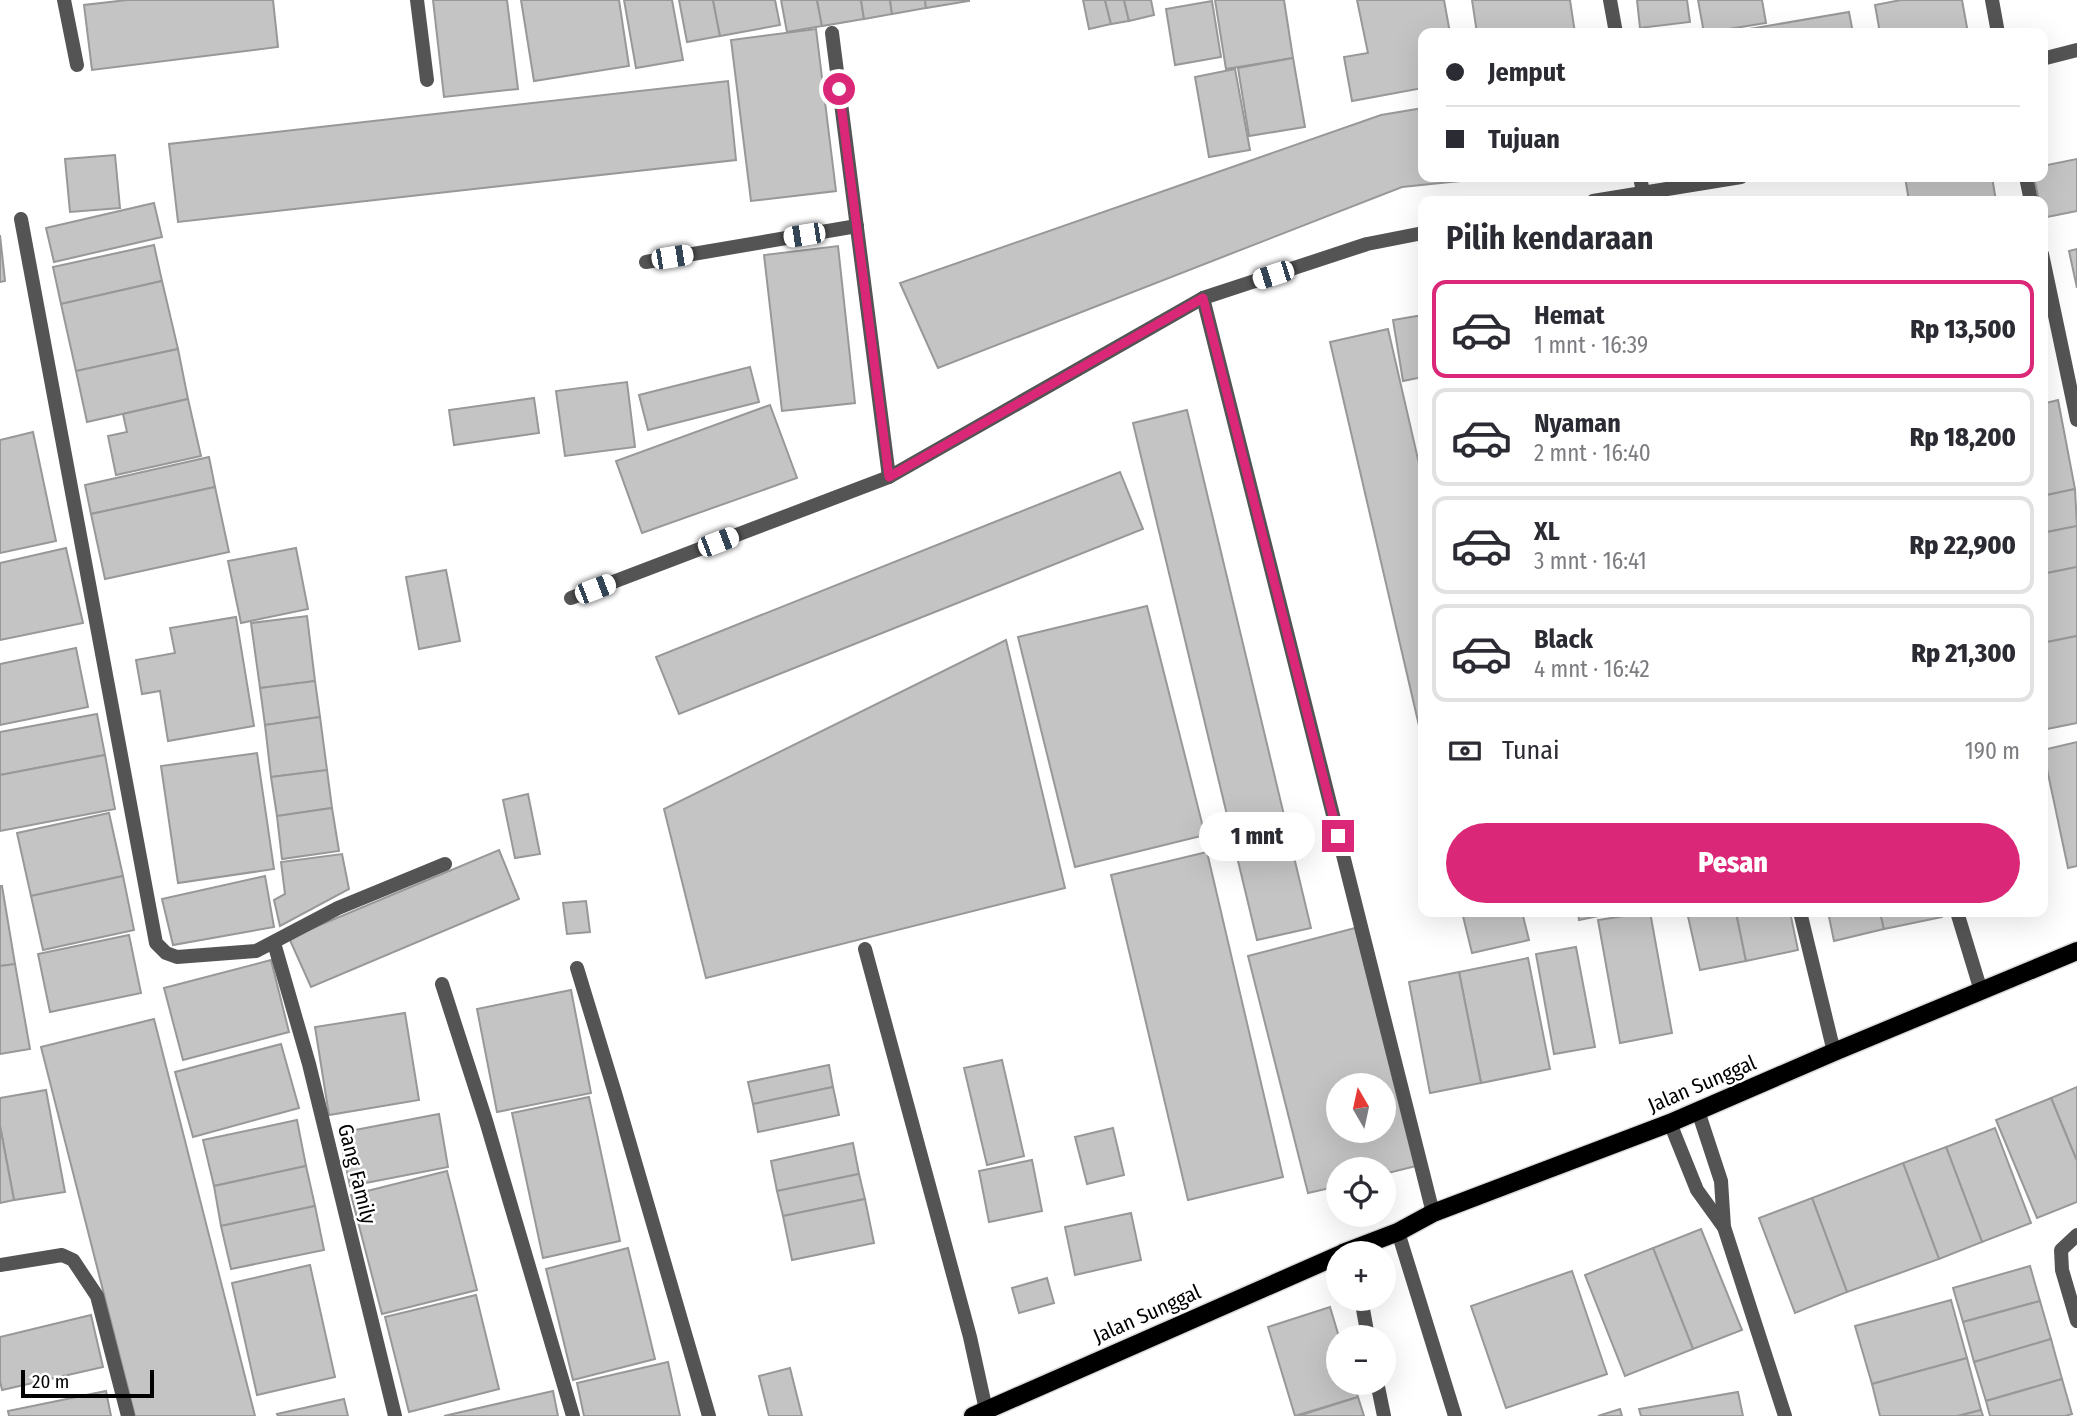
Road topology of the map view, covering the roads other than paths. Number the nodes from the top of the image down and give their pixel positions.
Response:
1 (64, 0) edge
2 (417, 0) edge
3 (1611, 0) edge
4 (1992, 0) edge
5 (1615, 28) edge
6 (1997, 28) edge
7 (832, 33) dead end
8 (2077, 50) edge
9 (2048, 57) edge
10 (76, 65) dead end
11 (427, 80) dead end
12 (1641, 182) edge
13 (1708, 182) edge
14 (1643, 192) junction
15 (1621, 196) edge
16 (21, 219) dead end
17 (857, 226) junction
18 (1418, 234) edge
19 (646, 262) dead end
20 (2048, 282) edge
21 (1203, 298) junction
22 (2077, 420) edge
23 (889, 477) junction
24 (570, 598) dead end
25 (445, 864) dead end
26 (1801, 917) edge
27 (1959, 917) edge
28 (275, 943) junction
29 (864, 949) dead end
30 (2077, 951) edge
31 (577, 968) dead end
32 (442, 984) dead end
33 (1981, 991) junction
34 (1834, 1052) junction
35 (1698, 1111) junction
36 (1670, 1123) junction
37 (1433, 1213) junction
38 (1724, 1227) junction
39 (1398, 1232) junction
40 (2077, 1235) edge
41 (1375, 1241) edge
42 (1326, 1261) edge
43 (0, 1265) edge
44 (2077, 1321) edge
45 (1380, 1395) edge
46 (979, 1413) edge
47 (128, 1416) edge
48 (394, 1416) edge
49 (573, 1416) edge
50 (709, 1416) edge
51 (1384, 1416) edge
52 (1455, 1416) edge
53 (1785, 1416) edge

1 - 10 street
2 - 11 street
3 - 5 street
4 - 6 street
7 - 17 street
8 - 9 street
12 - 14 street
13 - 14 street
14 - 15 street
16 - 28 street
17 - 19 street
17 - 23 street
18 - 21 street
20 - 22 street
21 - 23 street
21 - 37 street
23 - 24 street
25 - 28 street
26 - 34 street
27 - 33 street
28 - 48 street, Gang Family
29 - 46 street
30 - 33 main road, Jalan Sunggal
31 - 50 street
32 - 49 street
33 - 34 main road, Jalan Sunggal
34 - 35 main road, Jalan Sunggal
35 - 36 main road, Jalan Sunggal
35 - 38 street
36 - 37 main road, Jalan Sunggal
36 - 38 street
37 - 39 main road, Jalan Sunggal
38 - 53 street
39 - 41 main road, Jalan Sunggal
39 - 52 street
40 - 44 street
42 - 46 main road, Jalan Sunggal
43 - 47 street
45 - 51 street

